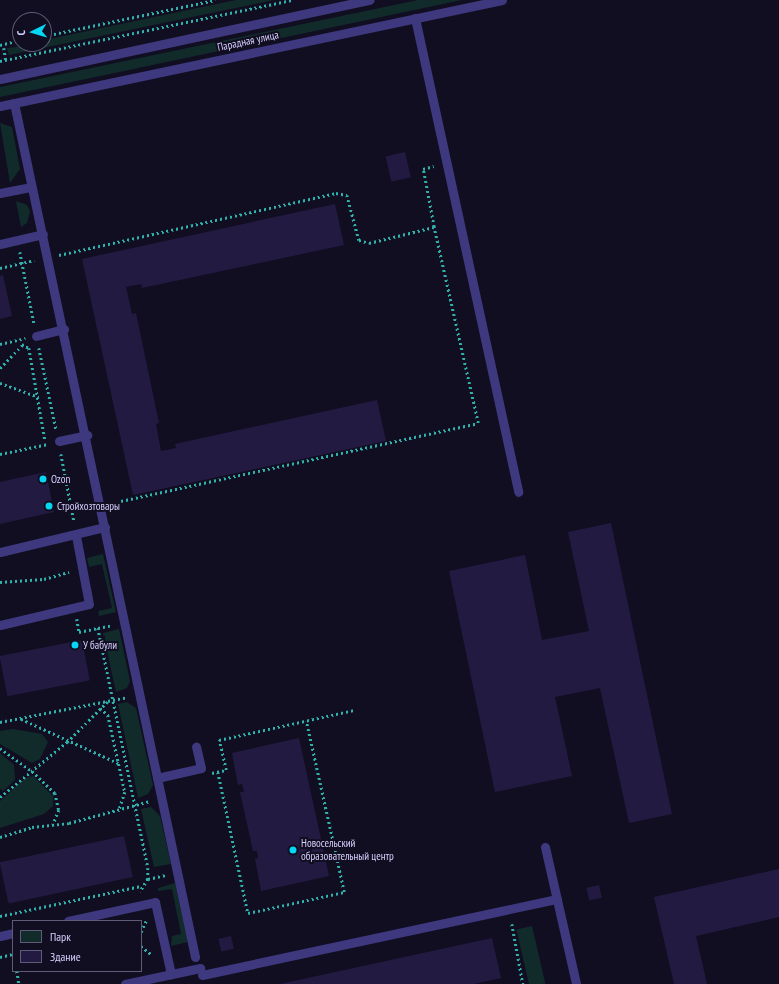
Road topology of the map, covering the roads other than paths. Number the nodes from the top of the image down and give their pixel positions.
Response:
1 (370, 0) edge
2 (502, 0) edge
3 (347, 2) edge
4 (414, 18) junction
5 (0, 79) edge
6 (14, 103) junction
7 (0, 106) edge
8 (31, 186) junction
9 (0, 193) edge
10 (43, 234) junction
11 (0, 244) edge
12 (64, 329) junction
13 (36, 336) road end
14 (87, 435) junction
15 (55, 442) road end
16 (518, 492) dead end
17 (104, 527) junction
18 (76, 536) junction
19 (0, 552) edge
20 (0, 625) edge
21 (196, 747) dead end
22 (157, 778) junction
23 (546, 847) dead end
24 (557, 898) junction
25 (73, 920) edge
26 (12, 933) edge
27 (0, 936) edge
28 (171, 974) junction
29 (202, 976) edge
30 (125, 984) edge
31 (576, 984) edge

1 - 3 lane, Парадная улица
2 - 4 lane, Парадная улица
3 - 5 lane, Парадная улица
4 - 6 lane, Парадная улица
4 - 16 lane
6 - 7 lane, Парадная улица
6 - 8 lane
8 - 9 lane
8 - 10 lane
10 - 11 lane
10 - 12 lane
12 - 13 lane
12 - 14 lane
14 - 15 lane
14 - 17 lane
17 - 18 lane
17 - 22 lane
18 - 19 lane
18 - 20 lane
21 - 22 lane
22 - 29 lane
23 - 24 lane
24 - 29 lane
24 - 31 lane
25 - 28 lane
26 - 27 lane
28 - 29 lane
28 - 30 lane

